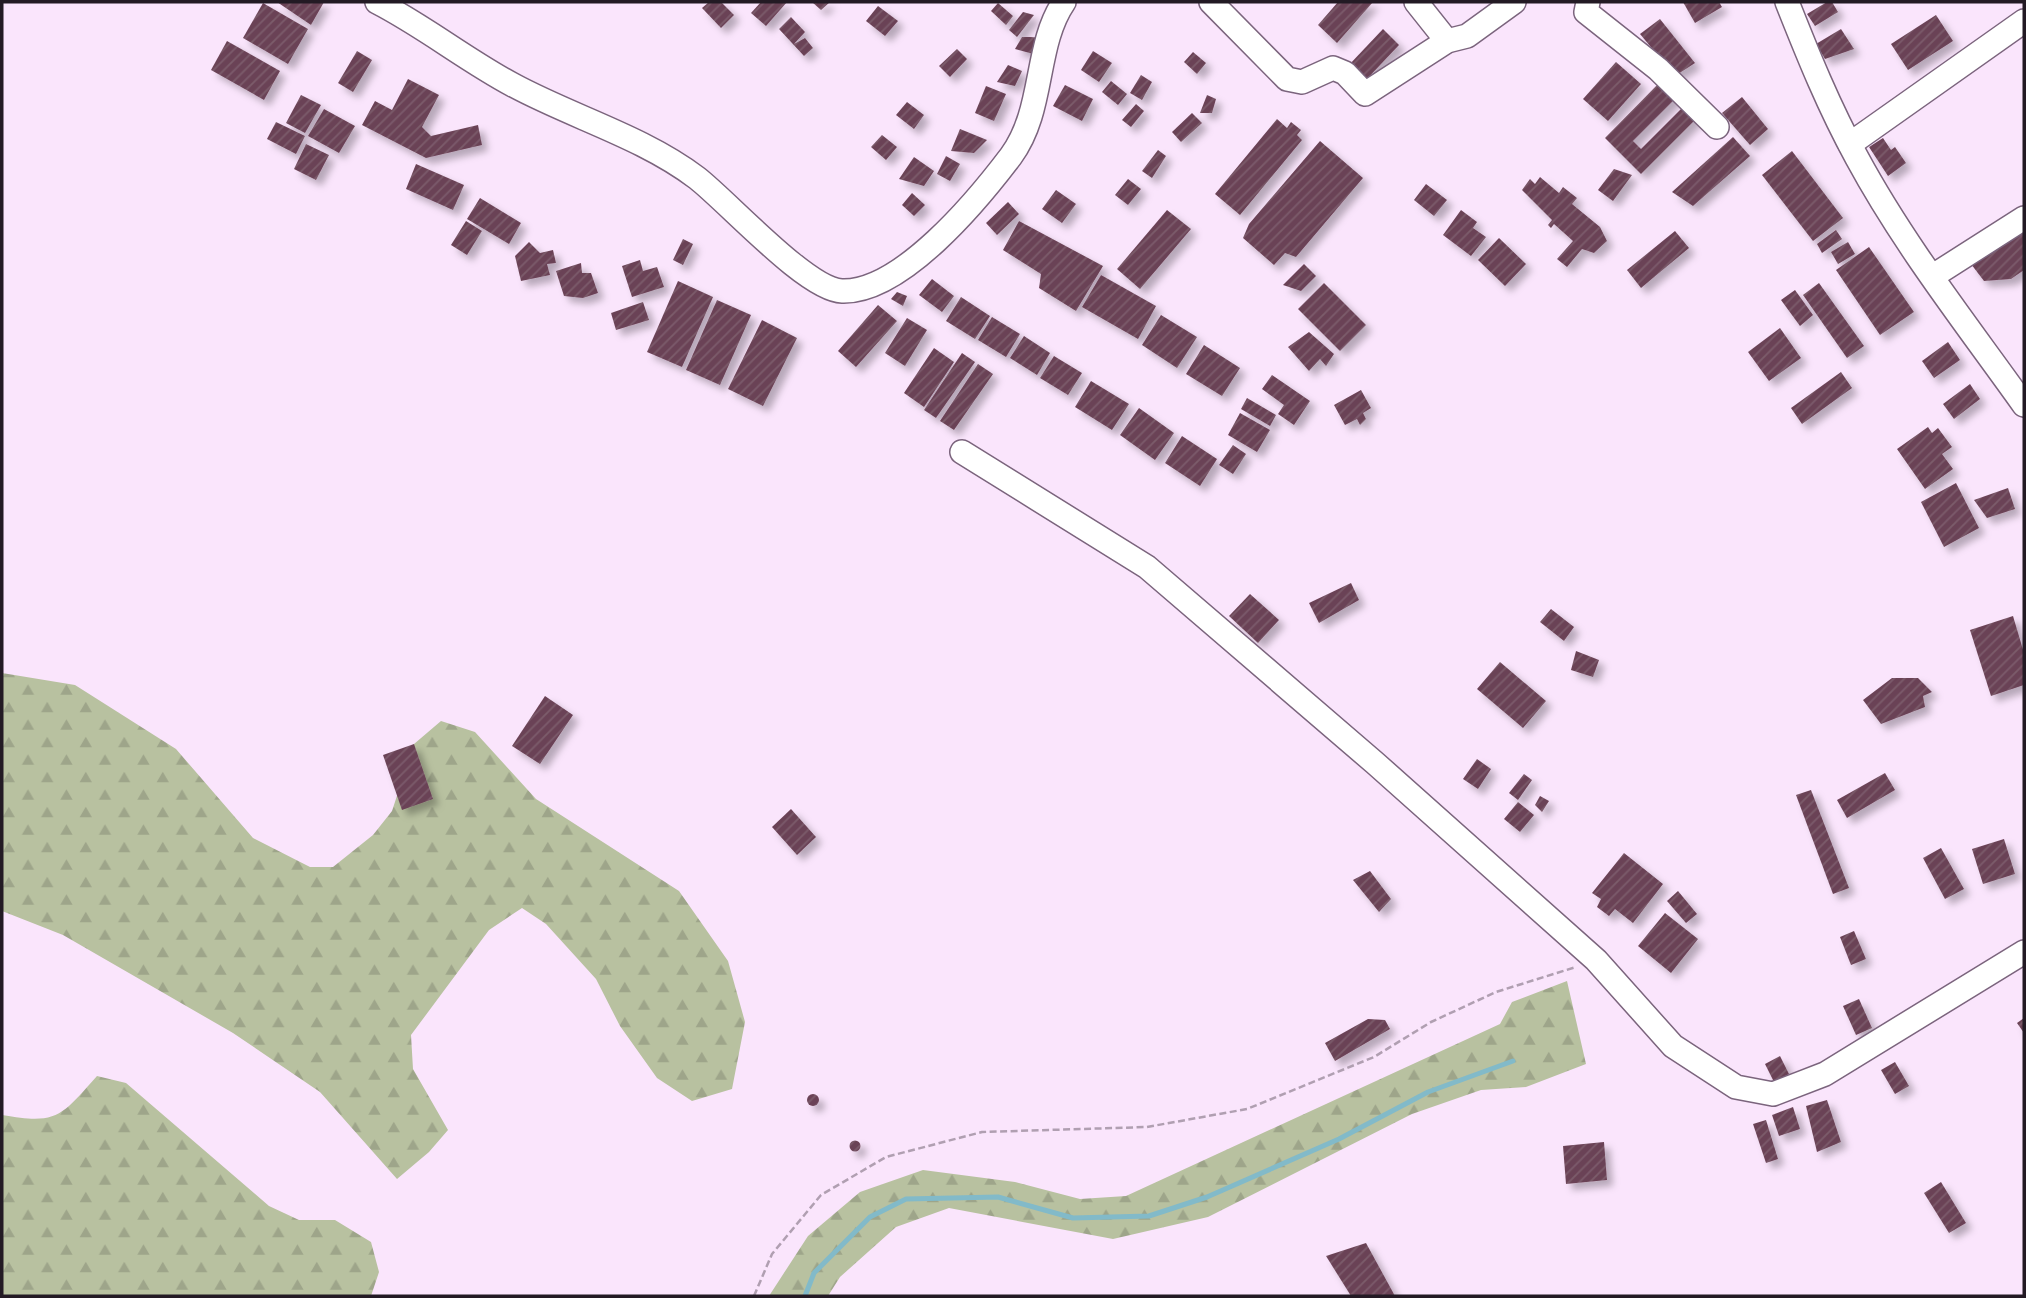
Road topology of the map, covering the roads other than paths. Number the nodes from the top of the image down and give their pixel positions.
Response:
1 (377, 2) edge
2 (1211, 2) edge
3 (1416, 2) edge
4 (1514, 2) edge
5 (1588, 2) edge
6 (1787, 2) edge
7 (1060, 3) edge
8 (2024, 21) edge
9 (1447, 41) junction
10 (1717, 127) dead end
11 (1850, 144) junction
12 (2024, 218) edge
13 (1933, 276) junction
14 (2024, 405) edge
15 (962, 452) dead end
16 (2024, 952) edge

1 - 7 street
2 - 9 street
3 - 9 street
4 - 9 street
5 - 10 street
6 - 11 street
8 - 11 street
11 - 13 street
12 - 13 street
13 - 14 street
15 - 16 street

